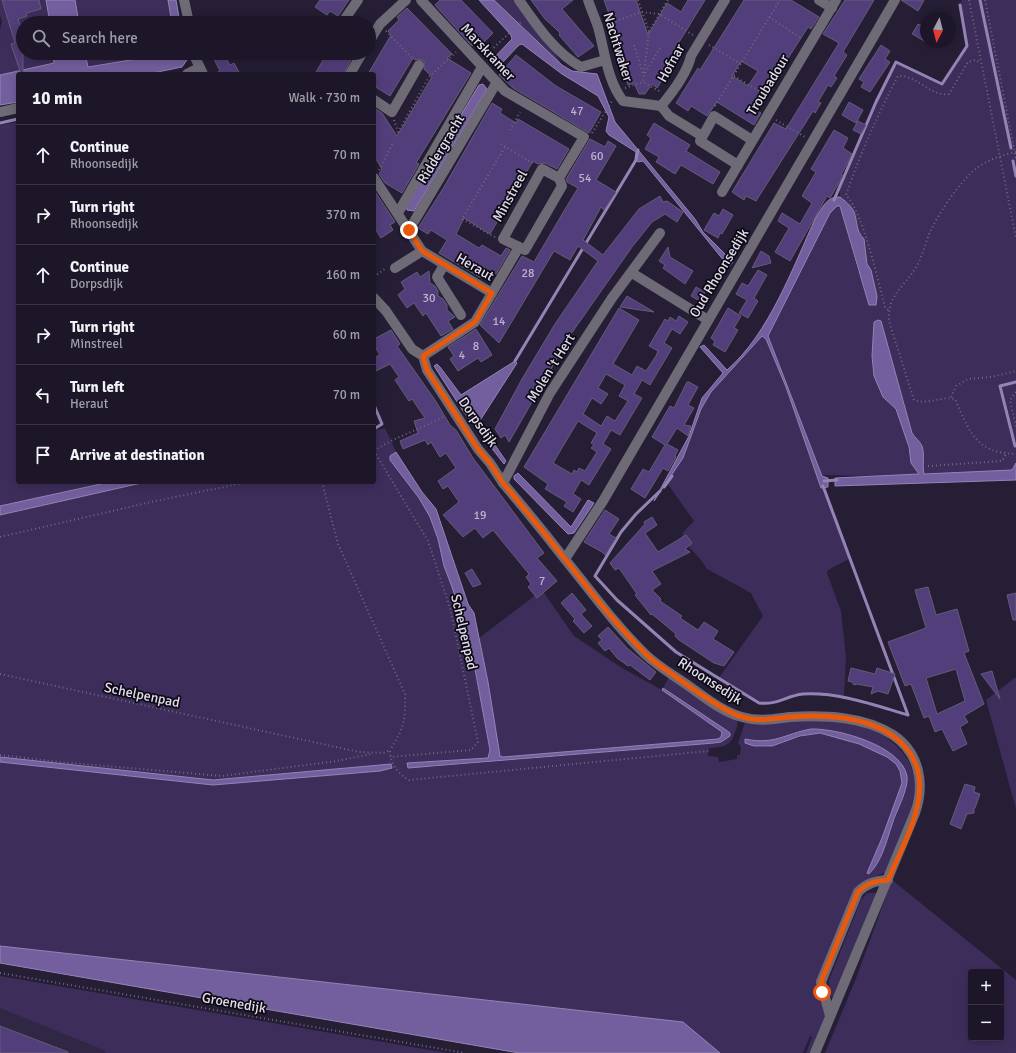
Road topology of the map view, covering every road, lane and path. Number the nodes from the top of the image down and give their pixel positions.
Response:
1 (184, 0) edge
2 (358, 0) edge
3 (406, 0) edge
4 (421, 0) edge
5 (519, 0) edge
6 (588, 0) edge
7 (638, 0) edge
8 (668, 0) edge
9 (725, 0) edge
10 (780, 0) edge
11 (819, 0) edge
12 (895, 0) edge
13 (970, 0) edge
14 (985, 0) edge
15 (834, 4) edge
16 (641, 12) junction
17 (659, 14) junction
18 (187, 16) edge
19 (347, 16) edge
20 (769, 18) junction
21 (519, 23) dead end
22 (380, 24) junction
23 (598, 28) junction
24 (376, 31) edge
25 (648, 31) junction
26 (701, 40) junction
27 (809, 44) junction
28 (463, 46) junction
29 (634, 46) dead end
30 (660, 48) dead end
31 (196, 60) edge
32 (358, 60) edge
33 (605, 60) junction
34 (981, 62) junction
35 (741, 64) junction
36 (419, 65) junction
37 (480, 65) junction
38 (201, 71) edge
39 (351, 72) edge
40 (644, 75) junction
41 (734, 76) junction
42 (430, 77) junction
43 (497, 82) junction
44 (643, 82) junction
45 (616, 91) junction
46 (669, 96) junction
47 (376, 101) edge
48 (611, 101) dead end
49 (774, 101) junction
50 (525, 104) junction
51 (661, 106) junction
52 (16, 108) edge
53 (0, 112) edge
54 (392, 112) junction
55 (766, 114) junction
56 (714, 116) junction
57 (510, 130) dead end
58 (702, 136) junction
59 (584, 137) junction
60 (752, 140) junction
61 (813, 142) junction
62 (393, 143) dead end
63 (501, 144) dead end
64 (505, 147) junction
65 (1015, 152) edge
66 (999, 156) junction
67 (1016, 159) edge
68 (738, 164) junction
69 (542, 168) junction
70 (376, 174) edge
71 (559, 178) junction
72 (376, 181) edge
73 (722, 192) dead end
74 (398, 212) junction
75 (409, 230) junction
76 (660, 232) dead end
77 (1016, 238) edge
78 (503, 239) junction
79 (519, 247) junction
80 (422, 251) junction
81 (444, 265) junction
82 (395, 268) dead end
83 (632, 273) junction
84 (492, 293) junction
85 (376, 300) edge
86 (888, 310) junction
87 (461, 315) dead end
88 (708, 320) junction
89 (423, 356) junction
90 (1016, 371) edge
91 (1016, 392) edge
92 (951, 398) junction
93 (454, 411) junction
94 (1016, 427) edge
95 (376, 450) edge
96 (376, 454) edge
97 (1006, 454) junction
98 (1016, 454) edge
99 (928, 466) dead end
100 (503, 483) junction
101 (238, 484) edge
102 (323, 484) edge
103 (0, 537) edge
104 (565, 559) junction
105 (0, 674) edge
106 (390, 750) junction
107 (708, 751) dead end
108 (374, 753) junction
109 (0, 755) edge
110 (390, 757) junction
111 (888, 880) junction
112 (0, 973) edge
113 (830, 1016) junction
114 (465, 1053) edge
115 (815, 1053) edge

1 - 18 street
2 - 19 street
3 - 22 street
4 - 28 street, Marskramer
5 - 33 street
6 - 23 street, Nachtwaker
7 - 16 path
8 - 17 path
9 - 26 street, Hofnar
10 - 20 path
11 - 15 street
12 - 61 street, Oud Rhoonsedijk
13 - 34 path
14 - 65 path
15 - 27 street, Troubadour
16 - 17 path
16 - 23 path
16 - 25 path
17 - 25 path
17 - 26 path
20 - 27 path
20 - 35 path
21 - 37 path
22 - 24 street
22 - 36 path
23 - 33 street, Nachtwaker
25 - 40 path
26 - 35 path
26 - 46 street, Hofnar
27 - 49 street, Troubadour
28 - 37 street, Marskramer
28 - 42 path
29 - 40 path
30 - 40 path
31 - 38 street
32 - 39 street
33 - 45 street, Nachtwaker
34 - 66 path
34 - 86 path
35 - 41 path
36 - 42 path
36 - 54 street
37 - 43 street, Marskramer
37 - 74 street, Riddergracht
40 - 44 path
41 - 49 path
41 - 56 path
42 - 54 path
43 - 50 street, Marskramer
43 - 75 street, Riddergracht
44 - 45 path
44 - 46 path
45 - 51 street, Nachtwaker
46 - 51 street, Hofnar
47 - 54 street
48 - 59 path
49 - 55 street, Troubadour
50 - 57 path
50 - 59 street, Marskramer
51 - 58 street
52 - 53 street
55 - 60 street, Troubadour
55 - 61 path
56 - 58 street
56 - 60 street, Troubadour
58 - 68 street
59 - 71 street
60 - 68 street, Troubadour
61 - 88 street, Oud Rhoonsedijk
62 - 70 path
63 - 64 path
64 - 69 path
64 - 78 path
65 - 66 path
65 - 67 path
66 - 77 path
66 - 86 path
68 - 73 street, Troubadour
69 - 71 street, Minstreel
69 - 78 street, Minstreel
71 - 79 street
72 - 74 street, Heraut
74 - 75 street, Heraut
75 - 80 street, Heraut
76 - 83 street, Molen 't Hert
78 - 79 street, Minstreel
79 - 84 street
80 - 81 street, Heraut
80 - 82 street
81 - 84 street, Heraut
81 - 87 street, Heraut
83 - 88 street
83 - 100 street, Molen 't Hert
84 - 89 street
85 - 89 street, Dorpsdijk
86 - 92 path
88 - 104 street, Oud Rhoonsedijk
89 - 93 street, Dorpsdijk
90 - 92 path
91 - 94 path
92 - 97 path
93 - 95 path, Schelpenpad
93 - 100 street, Dorpsdijk
96 - 110 path, Schelpenpad
97 - 98 path
97 - 99 path
100 - 104 street, Dorpsdijk
101 - 103 path
102 - 106 path
104 - 111 street, Rhoonsedijk
105 - 108 path, Schelpenpad
106 - 108 path, Schelpenpad
106 - 110 path
107 - 110 path
108 - 109 path, Schelpenpad
111 - 113 street, Rhoonsedijk
111 - 113 street
112 - 114 path, Groenedijk
113 - 115 street, Rhoonsedijk

